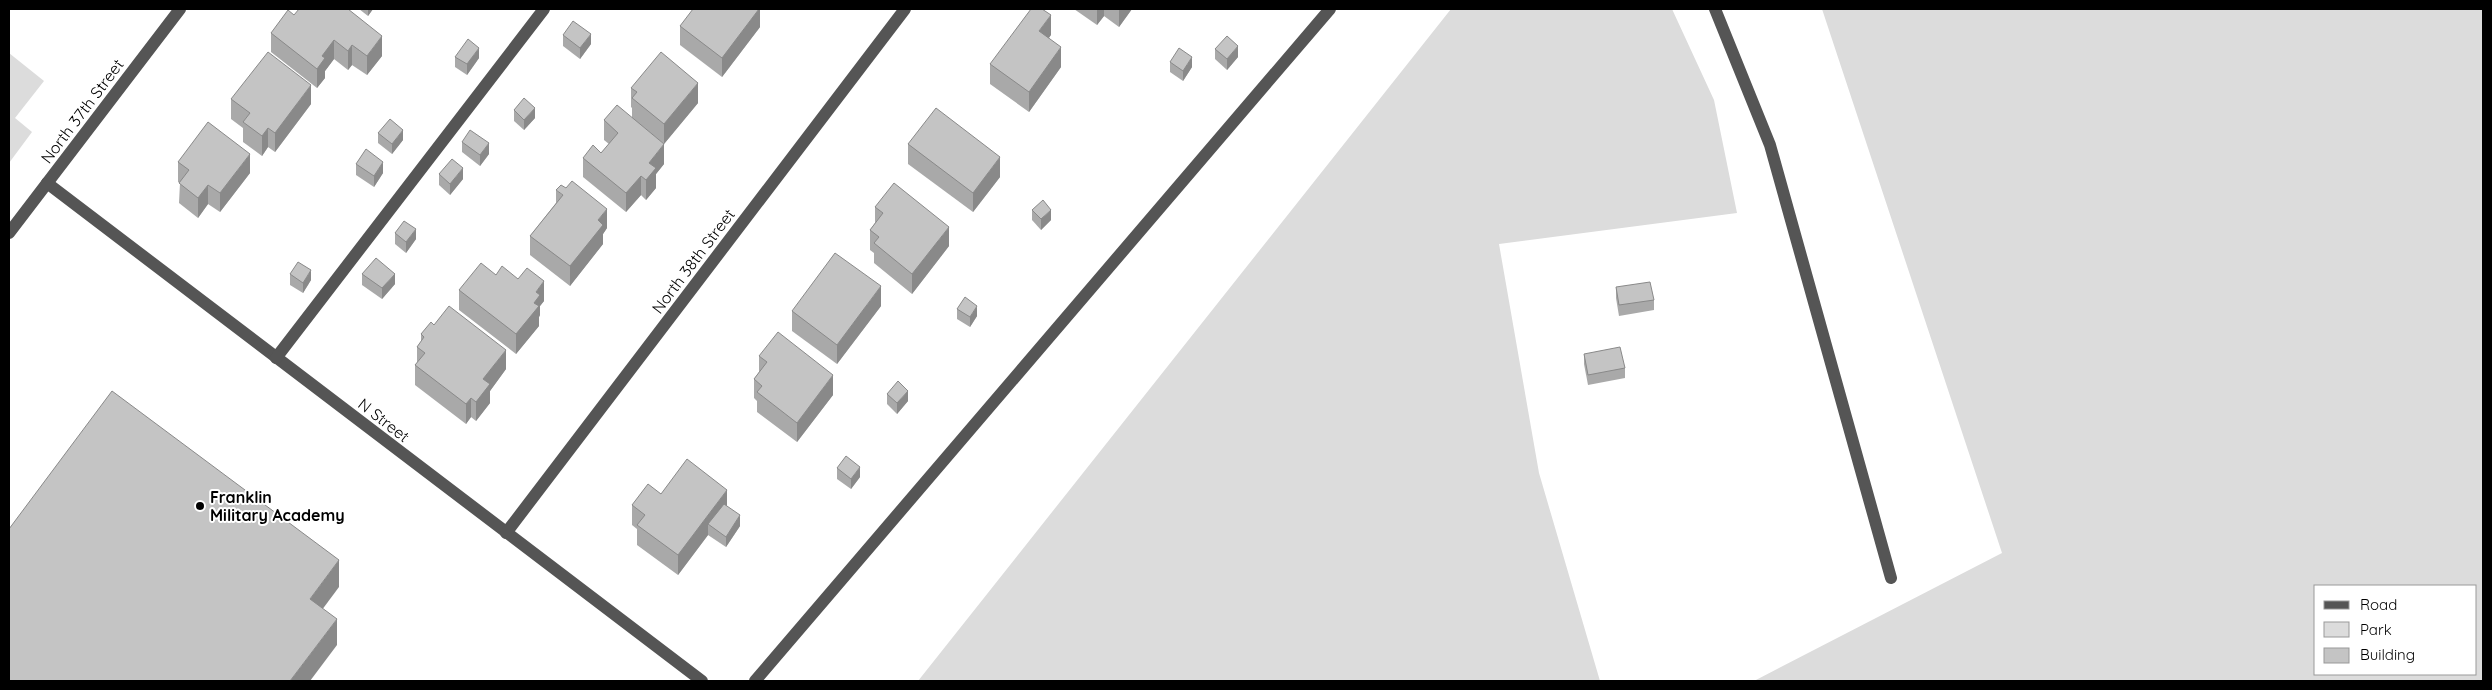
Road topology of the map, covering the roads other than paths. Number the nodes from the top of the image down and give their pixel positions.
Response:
1 (180, 9) edge
2 (544, 9) edge
3 (905, 9) edge
4 (1330, 9) edge
5 (1715, 9) edge
6 (47, 183) junction
7 (9, 233) edge
8 (276, 358) junction
9 (506, 533) junction
10 (1891, 578) dead end
11 (702, 681) edge
12 (755, 681) edge

1 - 6 street, North 37th Street
2 - 8 street
3 - 9 street, North 38th Street
4 - 12 street
5 - 10 street
6 - 7 street, North 37th Street
6 - 8 street, N Street
8 - 9 street, N Street
9 - 11 street, N Street

